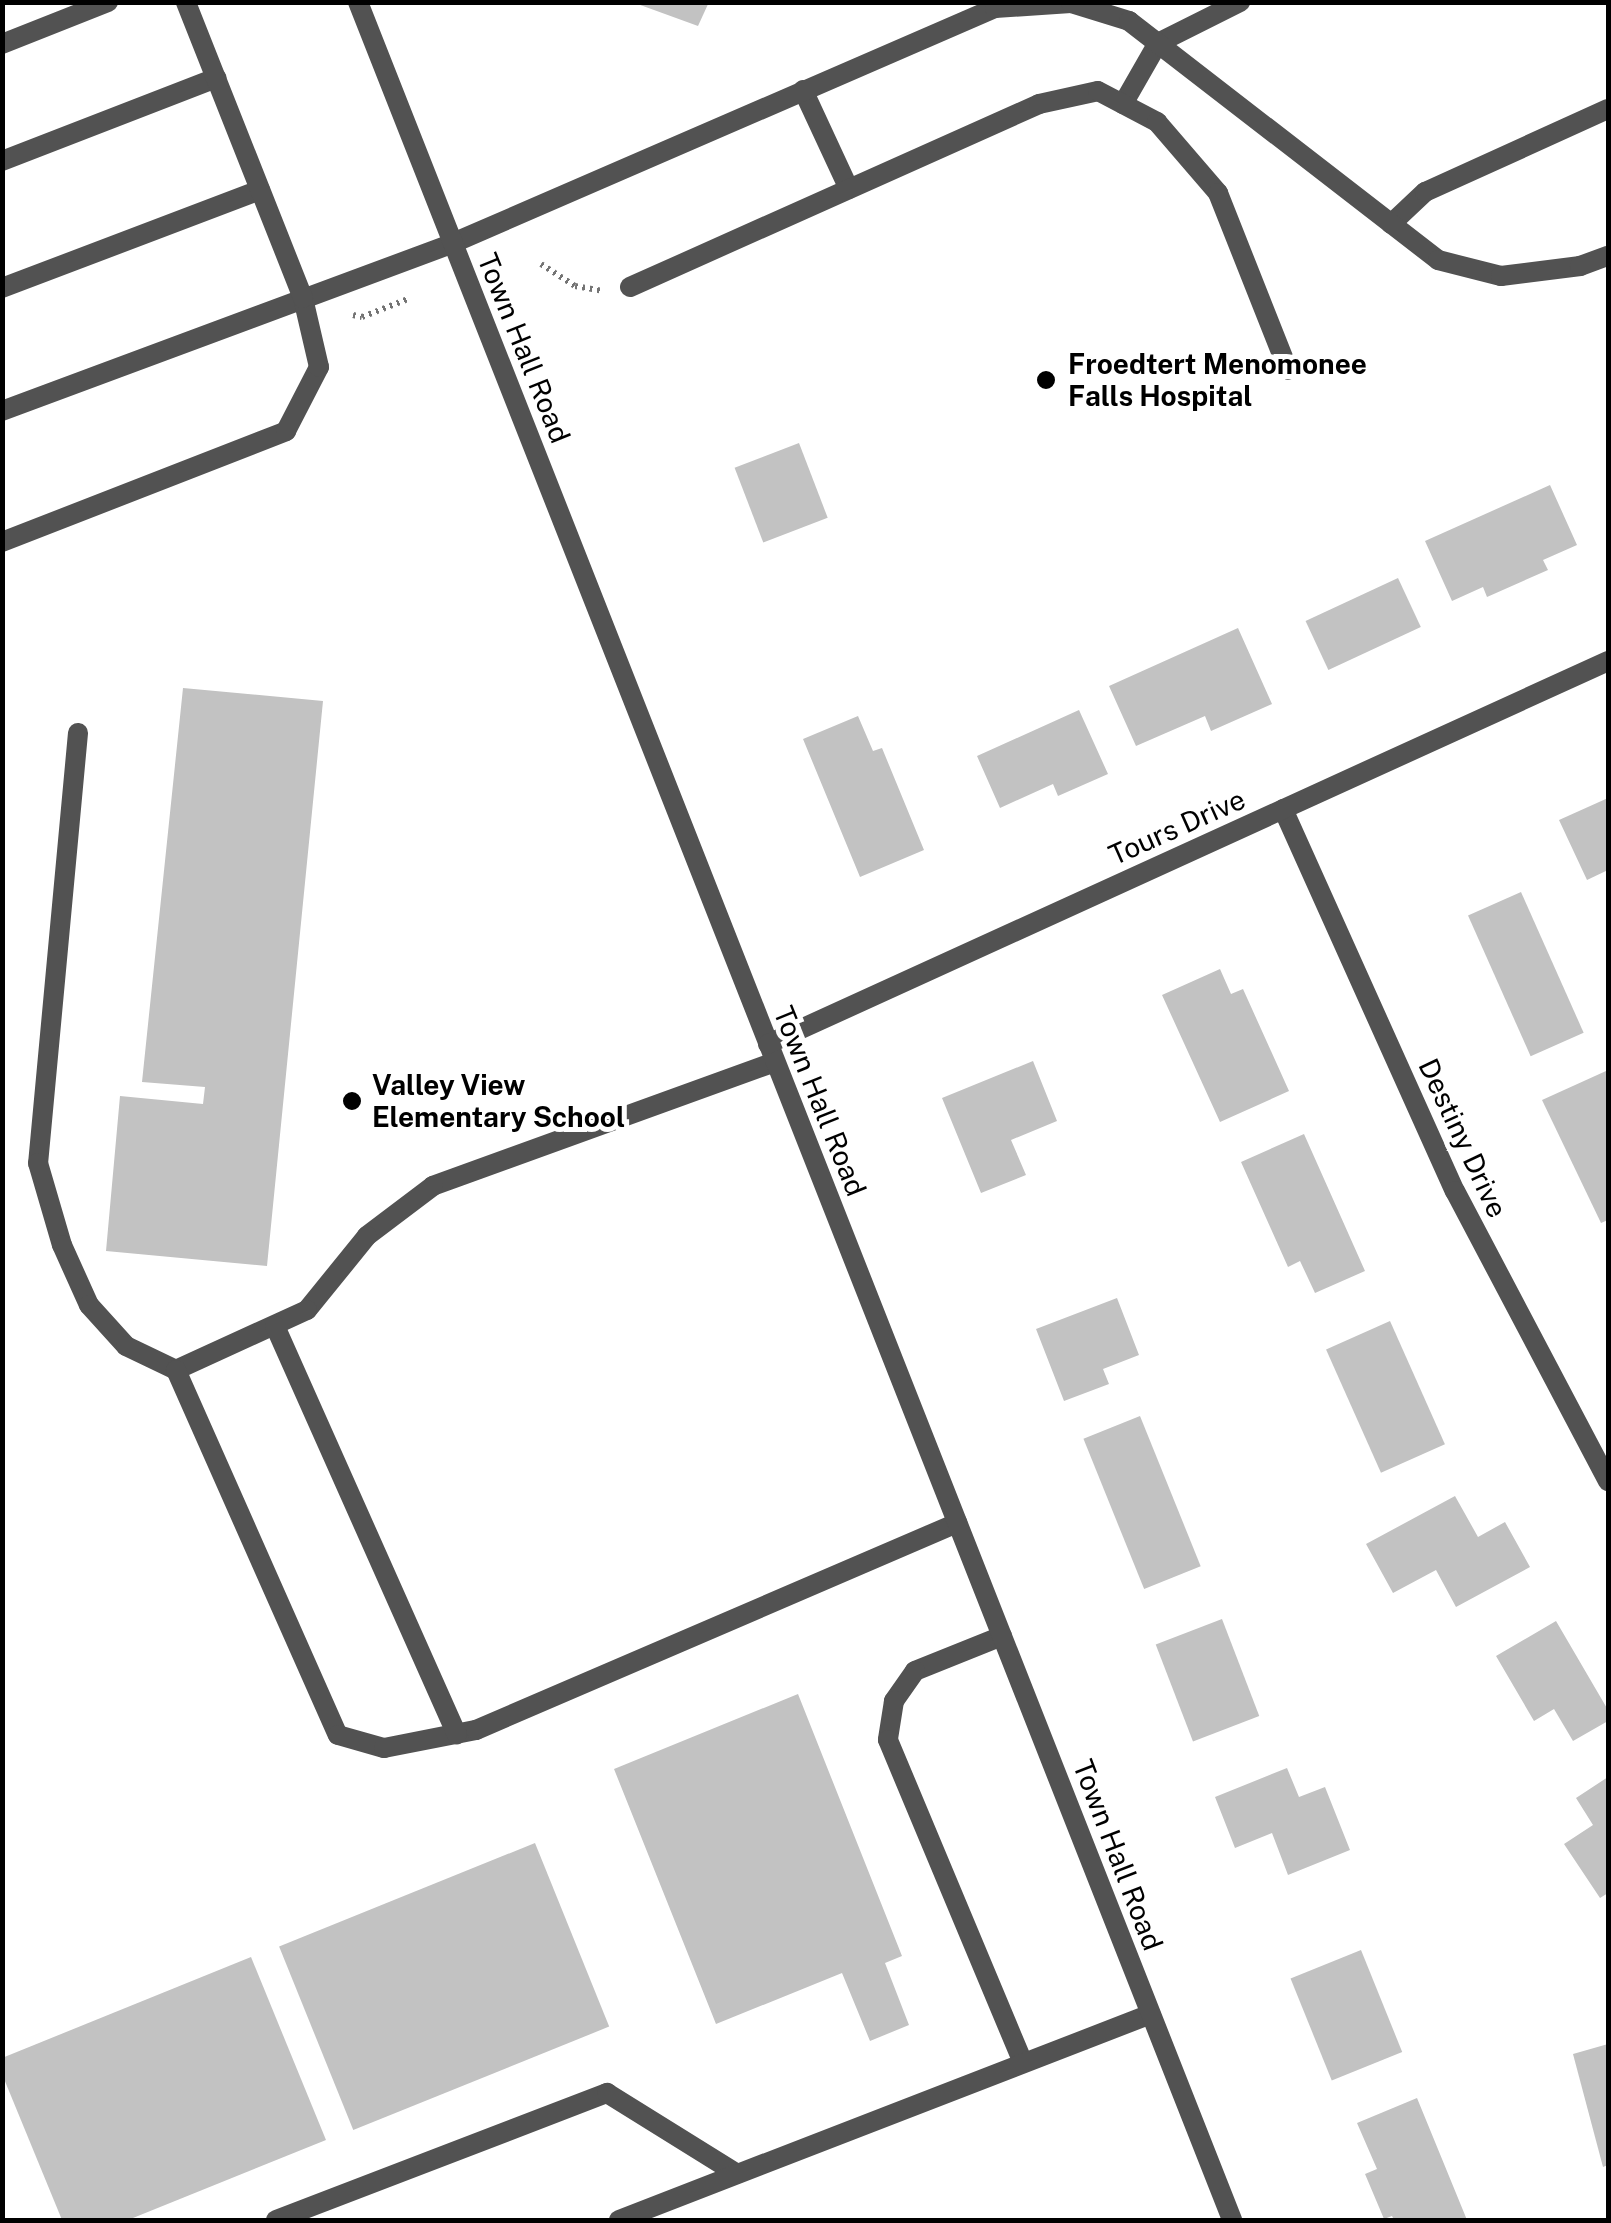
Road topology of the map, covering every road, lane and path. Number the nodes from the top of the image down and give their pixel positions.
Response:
1 (108, 2) edge
2 (186, 2) edge
3 (358, 2) edge
4 (1240, 2) edge
5 (1158, 43) junction
6 (2, 44) edge
7 (216, 78) junction
8 (803, 90) junction
9 (1123, 104) junction
10 (1608, 109) edge
11 (2, 161) edge
12 (849, 188) junction
13 (260, 190) junction
14 (1392, 224) junction
15 (453, 243) junction
16 (1608, 256) edge
17 (541, 264) dead end
18 (630, 287) joint
19 (2, 288) edge
20 (303, 298) junction
21 (1288, 370) dead end
22 (2, 411) edge
23 (2, 542) edge
24 (1608, 661) edge
25 (78, 733) dead end
26 (1284, 809) junction
27 (772, 1053) junction
28 (274, 1326) junction
29 (176, 1370) junction
30 (1608, 1481) edge
31 (957, 1523) junction
32 (1002, 1636) junction
33 (457, 1734) junction
34 (1151, 2014) junction
35 (1022, 2062) junction
36 (737, 2174) junction
37 (276, 2220) edge
38 (619, 2220) edge
39 (1232, 2220) edge

1 - 6 street
2 - 7 street
3 - 15 street, Town Hall Road
4 - 5 street
5 - 8 street
5 - 9 street
5 - 14 street
7 - 11 street
7 - 13 street
8 - 12 street
8 - 15 street
9 - 12 street
9 - 21 street
10 - 14 street
12 - 18 street
13 - 19 street
13 - 20 street
14 - 16 street
15 - 20 street
15 - 27 street, Town Hall Road
17 - 18 path
20 - 22 street
20 - 23 street
24 - 26 street, Tours Drive
25 - 29 street
26 - 27 street, Tours Drive
26 - 30 street, Destiny Drive
27 - 28 street, Tours Drive
27 - 31 street, Town Hall Road
28 - 29 street, Tours Drive
28 - 33 street
29 - 33 street
31 - 32 street, Town Hall Road
31 - 33 street
32 - 34 street, Town Hall Road
32 - 35 street
34 - 35 street
34 - 39 street, Town Hall Road
35 - 36 street
36 - 37 street
36 - 38 street

